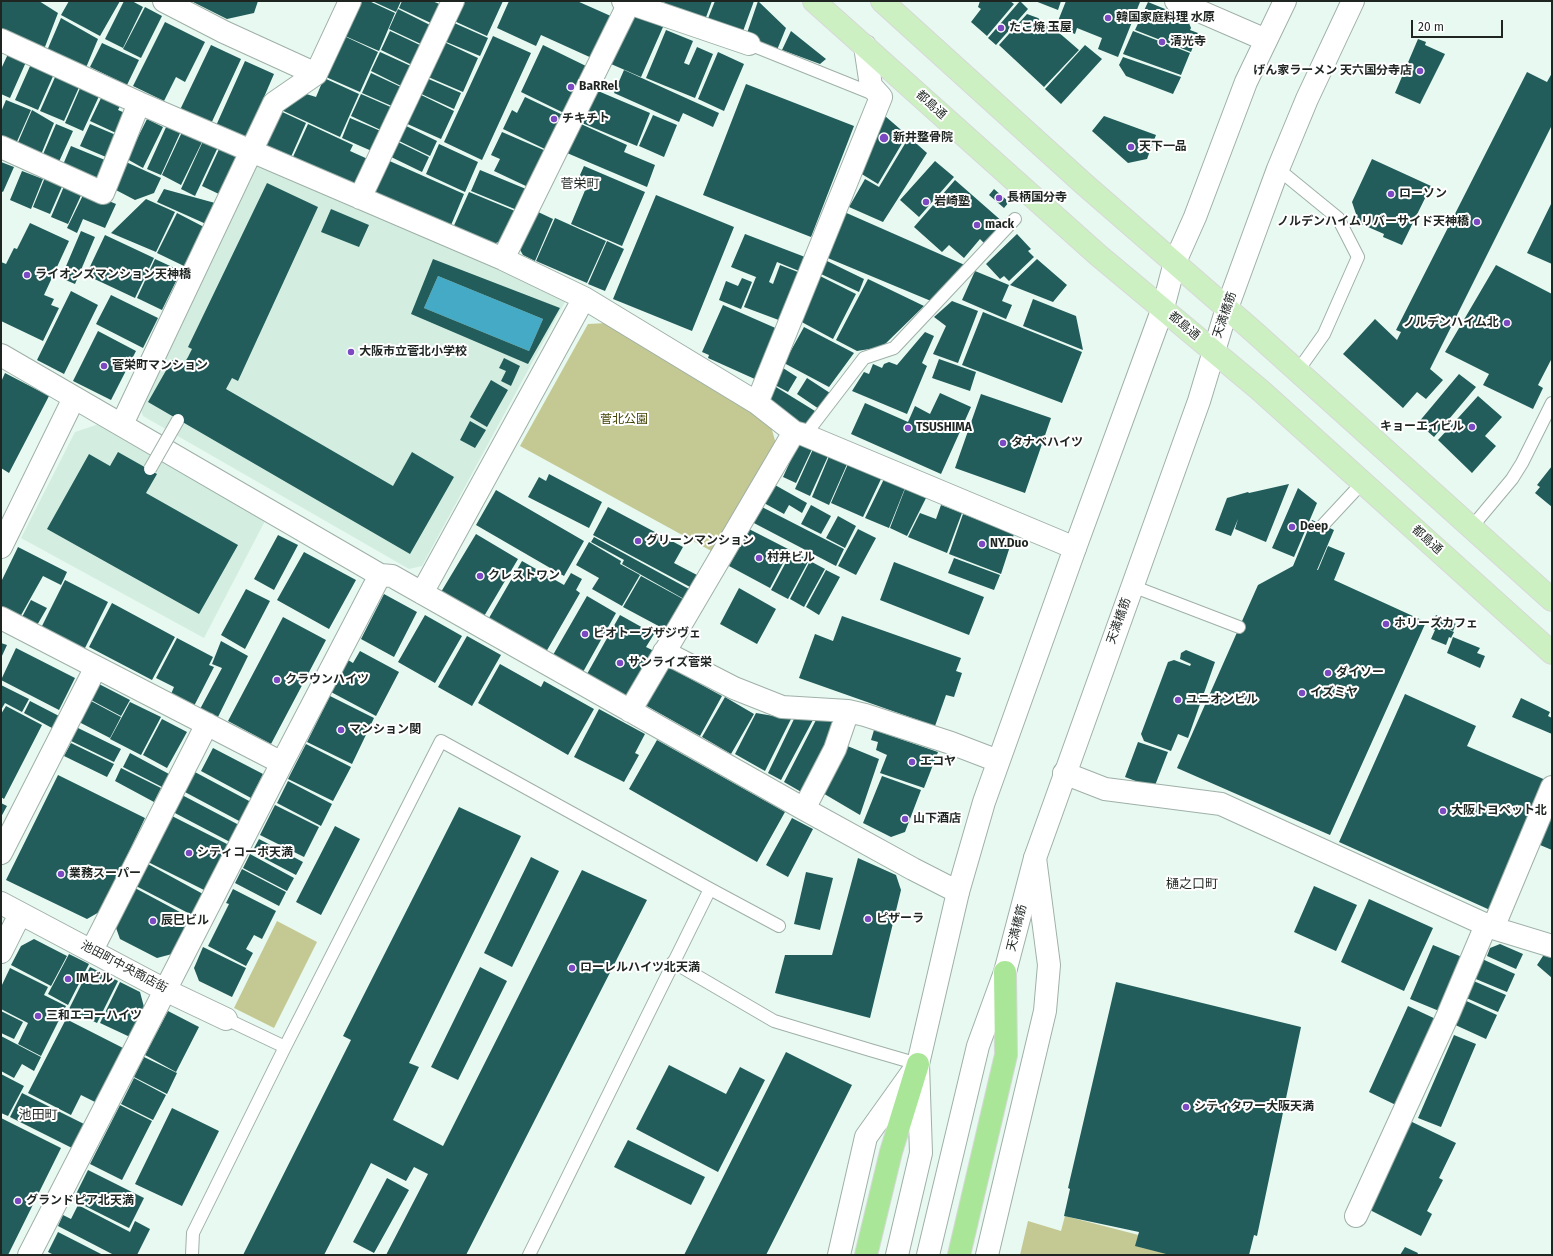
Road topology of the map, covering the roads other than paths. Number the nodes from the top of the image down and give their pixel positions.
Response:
1 (164, 1) edge
2 (350, 1) edge
3 (453, 1) edge
4 (814, 1) edge
5 (882, 1) edge
6 (1176, 1) edge
7 (1285, 1) edge
8 (1353, 1) edge
9 (626, 2) edge
10 (658, 6) edge
11 (1, 40) edge
12 (1266, 40) junction
13 (749, 44) joint
14 (865, 46) junction
15 (316, 74) junction
16 (881, 97) junction
17 (139, 103) junction
18 (1, 147) edge
19 (251, 152) junction
20 (1278, 169) junction
21 (360, 198) junction
22 (1016, 219) dead end
23 (503, 259) junction
24 (1175, 262) junction
25 (584, 298) junction
26 (1163, 308) junction
27 (1227, 308) junction
28 (1213, 351) junction
29 (1, 355) edge
30 (1297, 372) junction
31 (74, 398) junction
32 (757, 403) junction
33 (1552, 403) edge
34 (178, 420) dead end
35 (122, 424) junction
36 (799, 434) junction
37 (150, 469) dead end
38 (1363, 482) junction
39 (1323, 525) dead end
40 (1471, 528) junction
41 (1, 547) edge
42 (1074, 548) junction
43 (380, 575) junction
44 (1132, 586) junction
45 (422, 593) junction
46 (1552, 600) edge
47 (1, 618) edge
48 (1239, 627) dead end
49 (664, 652) junction
50 (1552, 653) edge
51 (96, 668) junction
52 (848, 711) junction
53 (630, 712) junction
54 (207, 724) junction
55 (998, 761) junction
56 (282, 762) junction
57 (1064, 773) junction
58 (1552, 787) edge
59 (804, 809) junction
60 (1, 853) edge
61 (1035, 858) junction
62 (710, 889) junction
63 (958, 892) junction
64 (1, 903) edge
65 (20, 914) junction
66 (779, 926) dead end
67 (1490, 926) junction
68 (1552, 946) edge
69 (92, 950) junction
70 (1, 952) edge
71 (673, 962) junction
72 (1005, 972) junction
73 (165, 990) junction
74 (226, 1018) joint
75 (285, 1048) junction
76 (918, 1064) junction
77 (1356, 1216) dead end
78 (29, 1255) edge
79 (192, 1255) edge
80 (529, 1255) edge
81 (839, 1255) edge
82 (866, 1255) edge
83 (897, 1255) edge
84 (928, 1255) edge
85 (958, 1255) edge
86 (987, 1255) edge

1 - 15 street
2 - 15 street
3 - 21 street
4 - 14 main road, 都島通
5 - 24 main road
6 - 12 street
7 - 12 street
8 - 20 street, 天満橋筋
9 - 10 street
9 - 23 street
10 - 13 street
11 - 17 street
12 - 24 street
13 - 16 lane
14 - 16 street
14 - 26 main road, 都島通
15 - 19 street
16 - 32 street
17 - 18 street
17 - 19 street
19 - 21 street
19 - 35 street
20 - 27 street, 天満橋筋
20 - 30 lane
21 - 23 street
22 - 36 lane
23 - 25 street
24 - 26 street
24 - 27 main road
25 - 32 street
25 - 45 street
26 - 28 main road, 都島通
26 - 42 street
27 - 28 street, 天満橋筋
27 - 30 main road
28 - 38 main road, 都島通
28 - 44 street, 天満橋筋
29 - 31 street
30 - 40 main road
31 - 35 street
31 - 41 street
32 - 36 street
33 - 40 lane
34 - 37 lane, bridge
35 - 43 street
36 - 42 street
36 - 49 street
38 - 39 lane
38 - 50 main road, 都島通
40 - 46 main road
42 - 55 street
43 - 45 street
43 - 56 street
44 - 48 lane
44 - 57 street, 天満橋筋
45 - 53 street
47 - 51 street
49 - 52 street
49 - 53 street
51 - 54 street
51 - 60 street
52 - 55 street
52 - 59 street
53 - 59 street
54 - 56 street
54 - 69 street
55 - 63 street
56 - 73 street
57 - 61 street, 天満橋筋
57 - 67 street
58 - 67 street
59 - 63 street
61 - 72 street, 天満橋筋
61 - 86 street
62 - 66 lane
62 - 71 lane
62 - 75 lane
63 - 76 street
64 - 65 street, 池田町中央商店街
65 - 69 street, 池田町中央商店街
65 - 70 street
67 - 68 street
67 - 77 street
69 - 73 street, 池田町中央商店街
71 - 76 lane
71 - 80 lane
72 - 84 street, 天満橋筋
72 - 85 highway
73 - 74 street, 池田町中央商店街
73 - 78 street
74 - 75 lane
75 - 79 lane
76 - 81 street
76 - 82 highway
76 - 83 street

